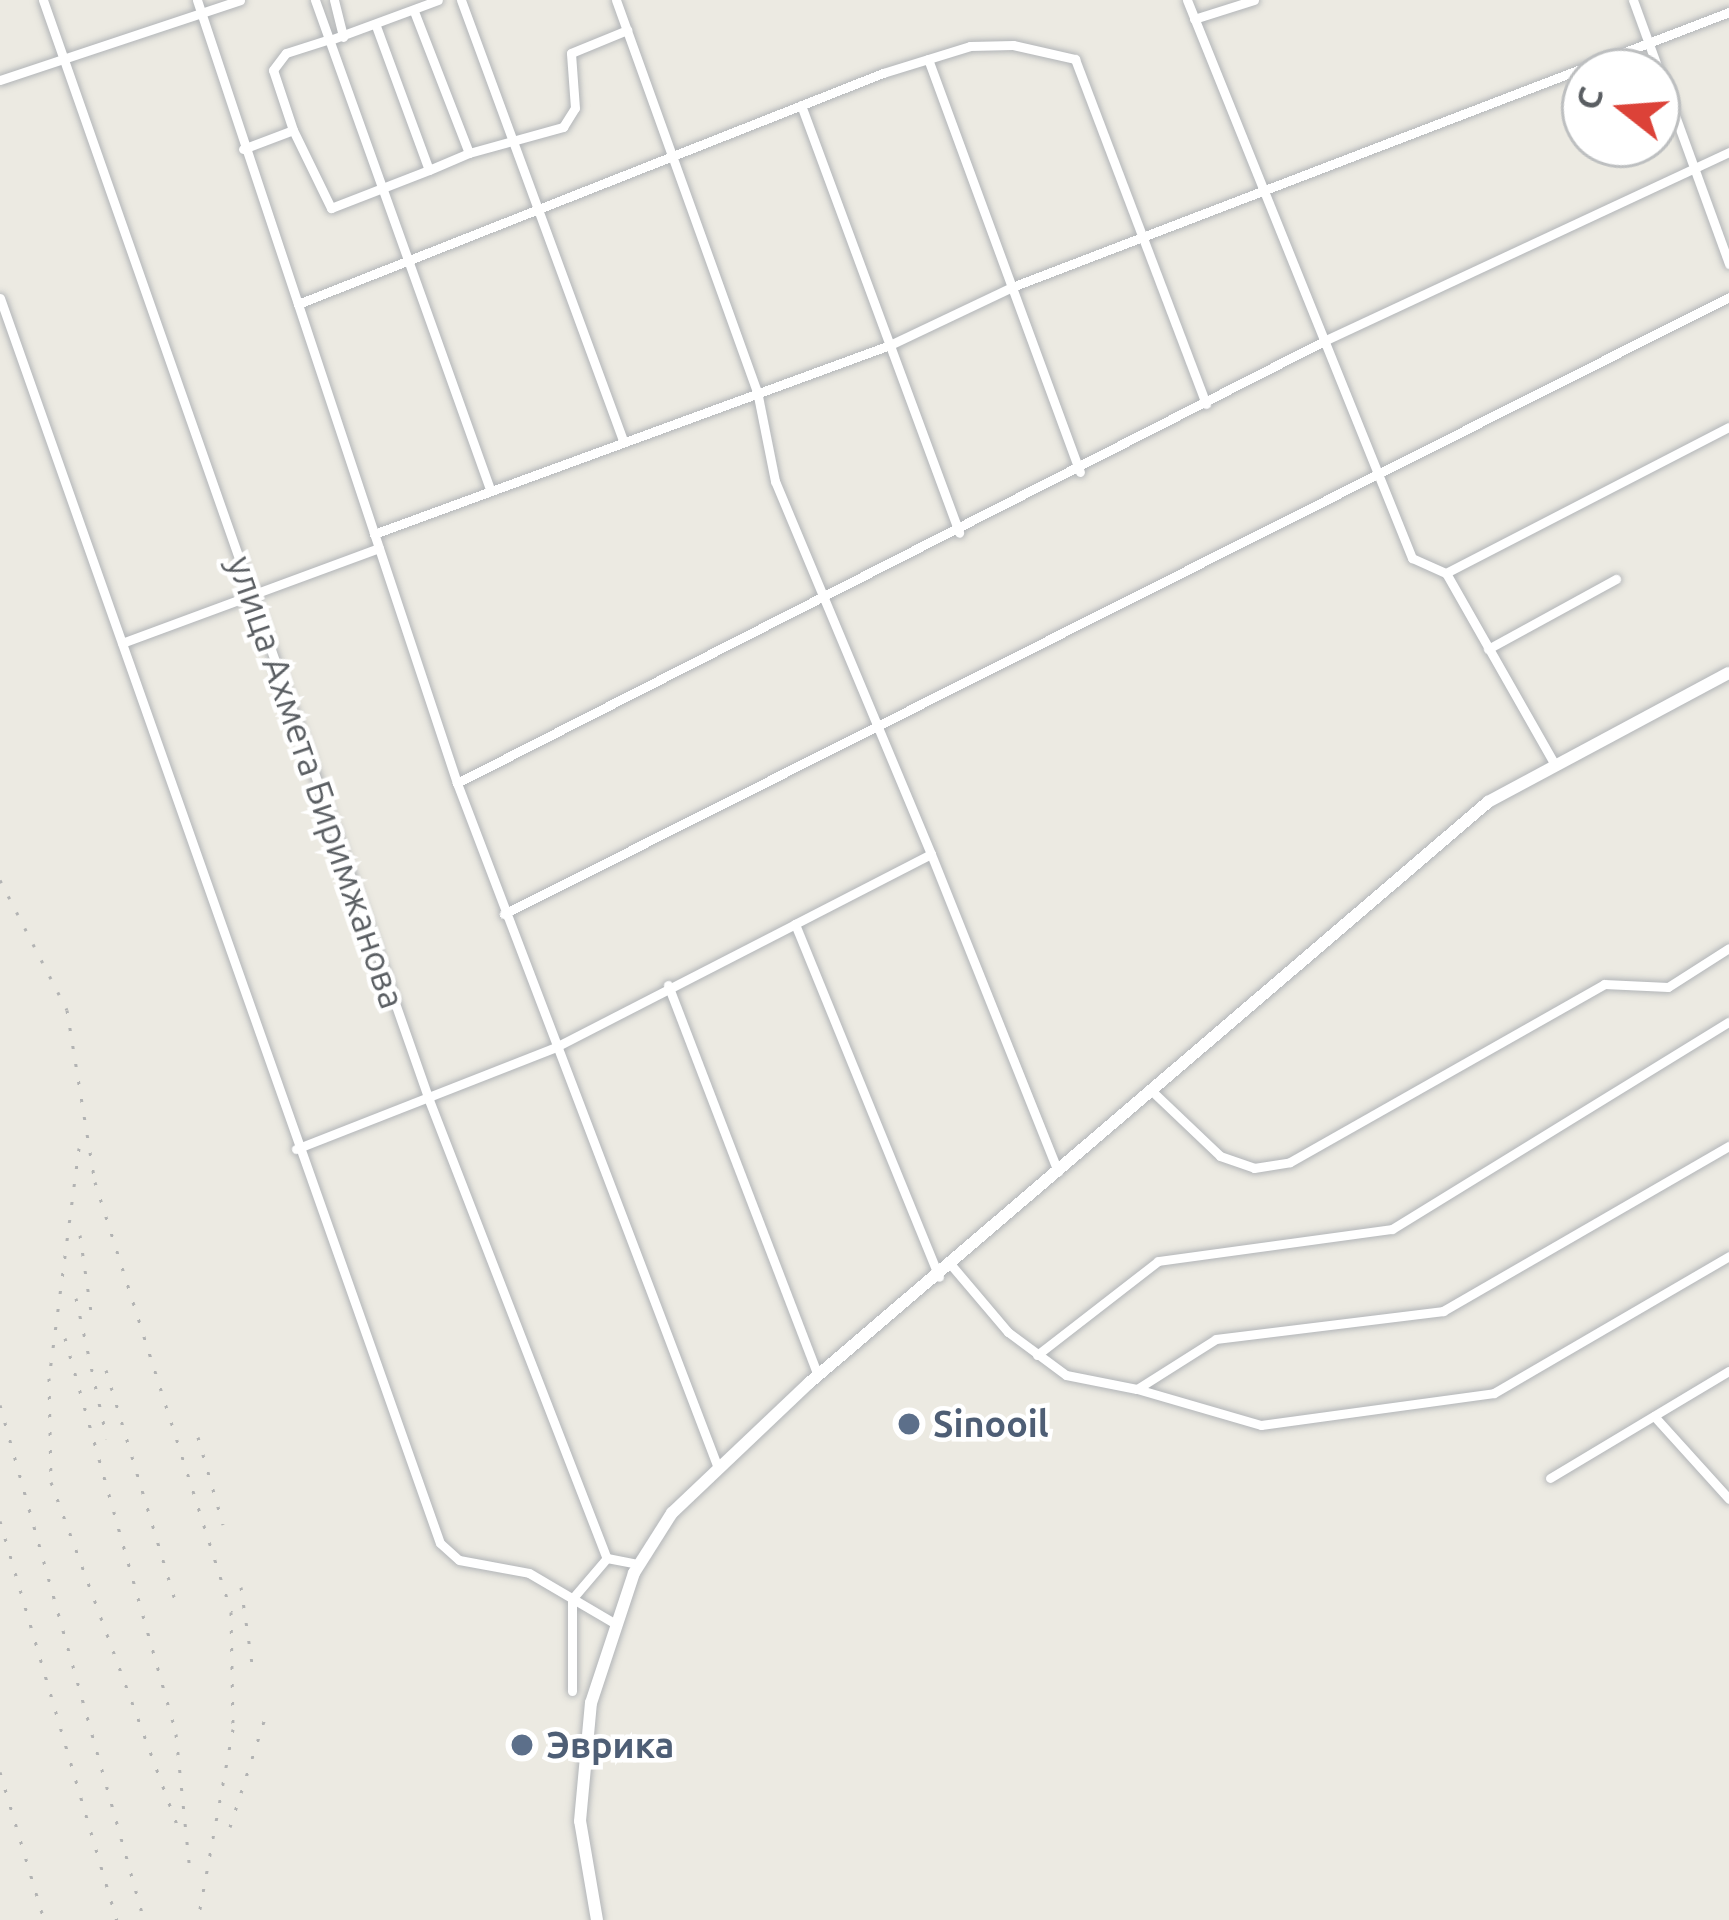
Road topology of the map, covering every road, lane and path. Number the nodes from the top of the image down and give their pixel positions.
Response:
1 (43, 0) edge
2 (196, 0) edge
3 (239, 0) edge
4 (315, 0) edge
5 (334, 0) edge
6 (438, 0) edge
7 (461, 0) edge
8 (616, 0) edge
9 (1187, 0) edge
10 (1254, 0) edge
11 (1633, 0) edge
12 (414, 11) junction
13 (1729, 13) edge
14 (196, 16) junction
15 (1194, 19) junction
16 (376, 26) junction
17 (627, 30) junction
18 (343, 37) junction
19 (330, 39) junction
20 (1648, 45) junction
21 (62, 56) junction
22 (928, 59) junction
23 (0, 80) edge
24 (801, 104) junction
25 (293, 130) junction
26 (514, 144) junction
27 (243, 149) junction
28 (1729, 152) edge
29 (469, 153) junction
30 (675, 155) junction
31 (1696, 169) junction
32 (429, 170) junction
33 (387, 188) junction
34 (1265, 189) junction
35 (542, 212) junction
36 (1144, 240) junction
37 (414, 259) junction
38 (1729, 265) edge
39 (1012, 287) junction
40 (1729, 296) edge
41 (0, 298) edge
42 (298, 304) junction
43 (1327, 340) junction
44 (890, 345) junction
45 (757, 391) junction
46 (1205, 404) junction
47 (1729, 427) edge
48 (623, 441) junction
49 (1080, 472) junction
50 (1378, 473) junction
51 (490, 489) junction
52 (959, 532) junction
53 (374, 534) junction
54 (379, 548) junction
55 (1446, 573) junction
56 (1616, 579) dead end
57 (252, 594) junction
58 (822, 599) junction
59 (122, 643) junction
60 (1488, 649) junction
61 (1729, 673) edge
62 (879, 726) junction
63 (1553, 761) junction
64 (457, 783) junction
65 (931, 854) junction
66 (504, 914) junction
67 (795, 924) junction
68 (1729, 948) edge
69 (668, 985) junction
70 (1729, 1022) edge
71 (556, 1047) junction
72 (1155, 1094) junction
73 (429, 1100) junction
74 (1729, 1146) edge
75 (296, 1149) junction
76 (1059, 1174) junction
77 (1729, 1256) edge
78 (952, 1266) junction
79 (939, 1277) junction
80 (1037, 1355) junction
81 (1729, 1371) edge
82 (818, 1375) junction
83 (1137, 1389) junction
84 (1654, 1416) junction
85 (718, 1468) junction
86 (1550, 1478) dead end
87 (1729, 1499) edge
88 (608, 1558) junction
89 (638, 1564) junction
90 (572, 1599) junction
91 (614, 1623) junction
92 (572, 1691) dead end
93 (597, 1920) edge

1 - 21 street, улица Ахмета Биримжанова
2 - 14 street
3 - 14 street
4 - 19 street
5 - 18 street
6 - 12 street
7 - 26 street
8 - 17 street
9 - 15 street
10 - 15 street
11 - 20 street
12 - 16 street
12 - 29 street
13 - 20 street
14 - 21 street
14 - 27 street
15 - 34 street
16 - 18 street
16 - 32 street
17 - 26 street
17 - 30 street
18 - 19 street
19 - 25 street
19 - 33 street
20 - 31 street
20 - 34 street
21 - 23 street
21 - 57 street, улица Ахмета Биримжанова
22 - 24 street
22 - 36 street
22 - 39 street
24 - 30 street
24 - 44 street
25 - 27 street
25 - 33 street
26 - 29 street
26 - 35 street
27 - 42 street
28 - 31 street
29 - 32 street
30 - 35 street
30 - 45 street
31 - 38 street
31 - 43 street
32 - 33 street
33 - 37 street
34 - 36 street
34 - 43 street
35 - 37 street
35 - 48 street
36 - 39 street
36 - 46 street
37 - 42 street
37 - 51 street
39 - 44 street
39 - 49 street
40 - 50 street
41 - 59 street
42 - 53 street
43 - 46 street
43 - 50 street
44 - 45 street
44 - 52 street
45 - 48 street
45 - 58 street
46 - 49 street
47 - 55 street
48 - 51 street
49 - 52 street
50 - 55 street
50 - 62 street
51 - 53 street
52 - 58 street
53 - 54 street
54 - 57 street
54 - 64 street
55 - 60 street
56 - 60 street
57 - 59 street
57 - 73 street, улица Ахмета Биримжанова
58 - 62 street
58 - 64 street
59 - 75 street
60 - 63 street
61 - 63 main road
62 - 65 street
62 - 66 street
63 - 72 main road
64 - 66 street
65 - 67 street
65 - 76 street
66 - 71 street
67 - 69 street
67 - 79 street
68 - 72 street
69 - 71 street
69 - 82 street
70 - 80 street
71 - 73 street
71 - 85 street
72 - 76 main road
73 - 75 street
73 - 88 street, улица Ахмета Биримжанова
74 - 83 street
75 - 90 street
76 - 78 main road
77 - 83 street
78 - 79 main road
78 - 80 street
79 - 82 main road
80 - 83 street
81 - 84 street
82 - 85 main road
84 - 86 street
84 - 87 street
85 - 89 main road
88 - 89 street
88 - 90 street
89 - 91 main road
90 - 91 street
90 - 92 street
91 - 93 main road

